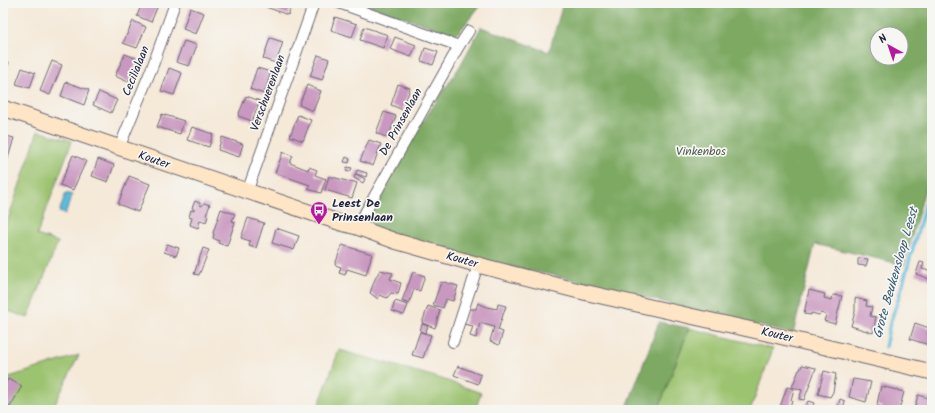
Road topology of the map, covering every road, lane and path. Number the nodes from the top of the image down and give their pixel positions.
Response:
1 (175, 3) edge
2 (314, 3) edge
3 (339, 3) edge
4 (469, 31) dead end
5 (459, 46) junction
6 (3, 108) edge
7 (119, 148) junction
8 (247, 192) junction
9 (357, 227) junction
10 (478, 265) junction
11 (453, 342) dead end
12 (932, 372) edge

1 - 7 street, Cecilialaan
2 - 8 street, Verschuerenlaan
3 - 5 street
4 - 5 street, De Prinsenlaan
5 - 9 street, De Prinsenlaan
6 - 7 street, Kouter
7 - 8 street, Kouter
8 - 9 street, Kouter
9 - 10 street, Kouter
10 - 11 street
10 - 12 street, Kouter

